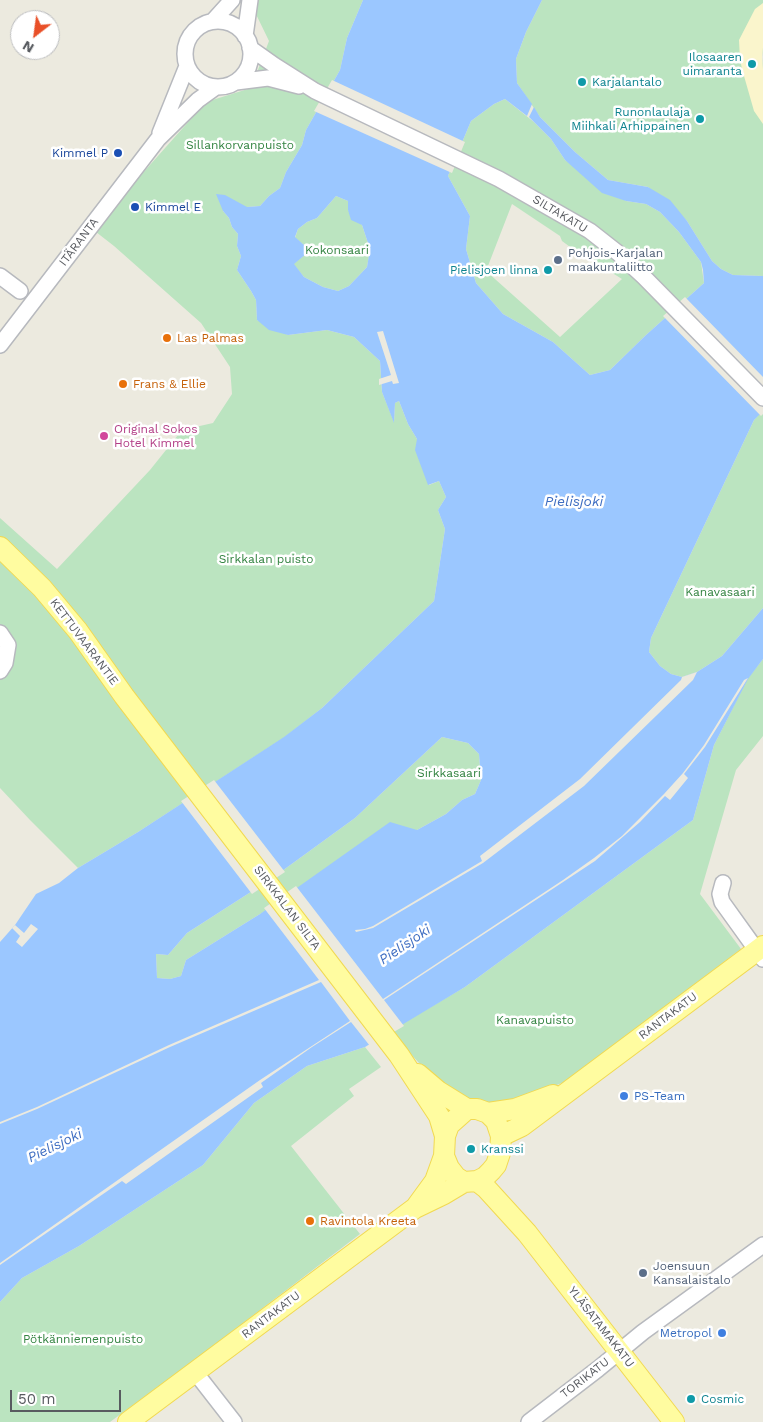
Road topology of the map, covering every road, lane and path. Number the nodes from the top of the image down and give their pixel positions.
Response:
1 (232, 0) edge
2 (250, 0) edge
3 (213, 21) junction
4 (248, 42) junction
5 (187, 66) junction
6 (236, 82) junction
7 (216, 87) junction
8 (315, 91) junction
9 (158, 139) junction
10 (0, 276) edge
11 (20, 291) dead end
12 (0, 345) edge
13 (763, 398) edge
14 (0, 547) edge
15 (0, 566) edge
16 (0, 633) edge
17 (0, 671) edge
18 (124, 696) junction
19 (174, 761) joint
20 (723, 883) dead end
21 (761, 952) edge
22 (400, 1057) junction
23 (574, 1087) junction
24 (467, 1109) junction
25 (488, 1113) junction
26 (445, 1136) junction
27 (501, 1136) junction
28 (444, 1156) junction
29 (496, 1165) junction
30 (471, 1181) junction
31 (415, 1208) junction
32 (528, 1233) junction
33 (763, 1245) edge
34 (620, 1352) junction
35 (195, 1372) junction
36 (128, 1422) edge
37 (234, 1422) edge
38 (529, 1422) edge
39 (674, 1422) edge

1 - 3 street
2 - 4 street
3 - 4 street
3 - 5 street
4 - 6 street
4 - 8 street, SILTAKATU
5 - 7 street
5 - 9 street, ITÄRANTA
6 - 7 street
6 - 8 street, SILTAKATU
7 - 9 street, ITÄRANTA
8 - 13 street, SILTAKATU
9 - 12 street, ITÄRANTA
10 - 11 street
14 - 18 main road, KETTUVAARANTIE
15 - 18 main road, KETTUVAARANTIE
16 - 17 street
18 - 19 main road, KETTUVAARANTIE
19 - 22 main road, SIRKKALAN SILTA
20 - 21 street
21 - 23 main road, RANTAKATU
22 - 24 main road
22 - 26 main road
23 - 25 main road, RANTAKATU
23 - 27 main road, RANTAKATU
24 - 25 main road
24 - 26 main road
25 - 27 main road
26 - 28 main road
27 - 29 main road
28 - 30 main road
28 - 31 main road, RANTAKATU
29 - 30 main road
29 - 32 main road, YLÄSATAMAKATU
30 - 31 main road, RANTAKATU
30 - 32 main road, YLÄSATAMAKATU
31 - 35 main road, RANTAKATU
32 - 34 main road, YLÄSATAMAKATU
33 - 34 street, TORIKATU
34 - 38 street, TORIKATU
34 - 39 main road, YLÄSATAMAKATU
35 - 36 main road, RANTAKATU
35 - 37 street

